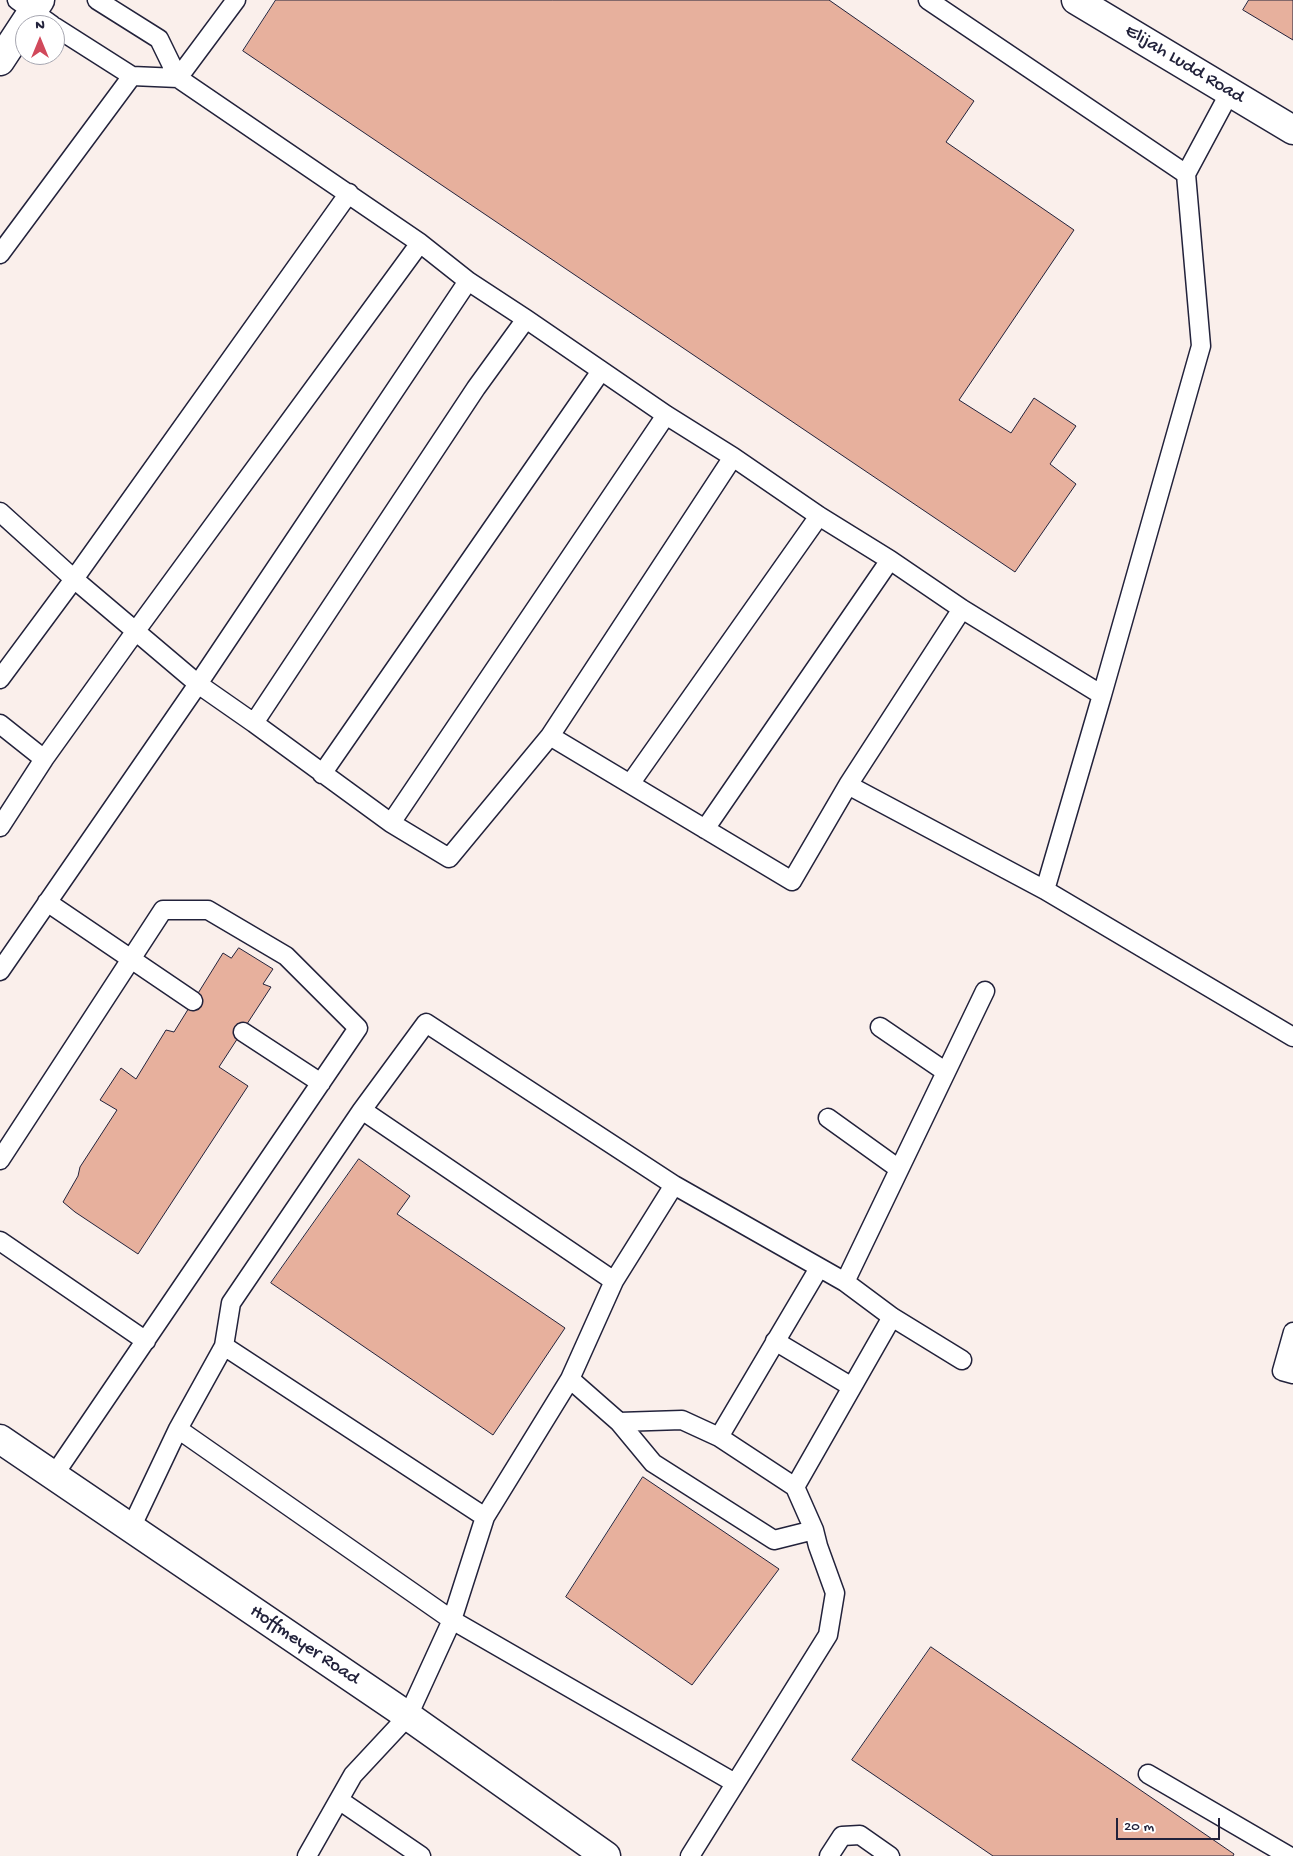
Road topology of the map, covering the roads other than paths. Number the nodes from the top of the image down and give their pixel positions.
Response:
1 (98, 0) edge
2 (236, 0) edge
3 (928, 0) edge
4 (1076, 0) edge
5 (40, 13) edge
6 (0, 61) edge
7 (132, 76) junction
8 (178, 78) junction
9 (1230, 92) junction
10 (1293, 130) edge
11 (1186, 174) junction
12 (349, 193) junction
13 (420, 243) junction
14 (0, 254) edge
15 (468, 281) junction
16 (526, 319) junction
17 (601, 371) junction
18 (666, 415) junction
19 (733, 457) junction
20 (820, 516) junction
21 (2, 518) edge
22 (890, 560) junction
23 (74, 579) junction
24 (962, 609) junction
25 (135, 632) junction
26 (0, 679) edge
27 (198, 684) junction
28 (1102, 695) junction
29 (254, 723) junction
30 (0, 724) edge
31 (550, 736) junction
32 (44, 759) junction
33 (322, 774) junction
34 (630, 784) junction
35 (848, 785) junction
36 (391, 824) junction
37 (0, 827) edge
38 (705, 829) junction
39 (1045, 890) junction
40 (47, 902) junction
41 (131, 958) junction
42 (0, 970) edge
43 (985, 991) dead end
44 (193, 1001) dead end
45 (880, 1027) dead end
46 (242, 1032) dead end
47 (1293, 1037) edge
48 (946, 1072) junction
49 (320, 1083) junction
50 (362, 1110) junction
51 (828, 1118) dead end
52 (0, 1160) edge
53 (899, 1169) junction
54 (674, 1185) junction
55 (0, 1241) edge
56 (819, 1268) junction
57 (614, 1281) junction
58 (845, 1282) junction
59 (892, 1317) junction
60 (1293, 1332) edge
61 (146, 1341) junction
62 (775, 1342) junction
63 (224, 1346) junction
64 (962, 1360) dead end
65 (1293, 1374) edge
66 (570, 1379) junction
67 (852, 1387) junction
68 (619, 1422) junction
69 (178, 1429) junction
70 (719, 1437) junction
71 (0, 1439) edge
72 (54, 1475) junction
73 (795, 1487) junction
74 (485, 1517) junction
75 (131, 1528) junction
76 (814, 1530) junction
77 (452, 1620) junction
78 (408, 1716) junction
79 (1148, 1774) dead end
80 (735, 1783) junction
81 (339, 1800) junction
82 (1267, 1851) edge
83 (307, 1856) edge
84 (422, 1856) edge
85 (606, 1856) edge
86 (690, 1856) edge
87 (829, 1856) edge
88 (890, 1856) edge
89 (1289, 1856) edge

1 - 8 lane
2 - 8 lane
3 - 11 lane
4 - 9 main road, Elijah Ludd Road
5 - 6 main road
5 - 7 lane
7 - 8 lane
7 - 14 lane
8 - 12 lane
9 - 10 main road, Elijah Ludd Road
9 - 11 lane
11 - 28 lane
12 - 13 lane
12 - 23 lane
13 - 15 lane
13 - 25 lane
15 - 16 lane
15 - 27 lane
16 - 17 lane
16 - 29 lane
17 - 18 lane
17 - 33 lane
18 - 19 lane
18 - 36 lane
19 - 20 lane
19 - 31 lane
20 - 22 lane
20 - 34 lane
21 - 23 lane
22 - 24 lane
22 - 38 lane
23 - 25 lane
23 - 26 lane
24 - 28 lane
24 - 35 lane
25 - 27 lane
25 - 32 lane
27 - 29 lane
27 - 40 lane
28 - 39 lane
29 - 33 lane
30 - 32 lane
31 - 34 lane
31 - 36 lane
32 - 37 lane
33 - 36 lane
34 - 38 lane
35 - 38 lane
35 - 39 lane
39 - 47 lane
40 - 41 lane
40 - 42 lane
41 - 44 lane
41 - 49 lane
41 - 52 lane
43 - 48 lane
45 - 48 lane
46 - 49 lane
48 - 53 lane
49 - 61 lane
50 - 54 lane
50 - 57 lane
50 - 63 lane
51 - 53 lane
53 - 58 lane
54 - 56 lane
54 - 57 lane
55 - 61 lane
56 - 58 lane
56 - 62 lane
57 - 66 lane
58 - 59 lane
59 - 64 lane
59 - 67 lane
60 - 65 lane
61 - 72 lane
62 - 67 lane
62 - 70 lane
63 - 69 lane
63 - 74 lane
66 - 68 lane
66 - 74 lane
67 - 73 lane
68 - 70 lane
68 - 76 lane
69 - 75 lane
69 - 77 lane
70 - 73 lane
71 - 72 main road, Hoffmeyer Road
72 - 75 main road, Hoffmeyer Road
73 - 76 lane
74 - 77 lane
75 - 78 main road, Hoffmeyer Road
76 - 80 lane
77 - 78 lane
77 - 80 lane
78 - 81 lane
78 - 85 main road, Hoffmeyer Road
79 - 82 lane
80 - 86 lane
81 - 83 lane
81 - 84 lane
82 - 89 lane
87 - 88 lane

